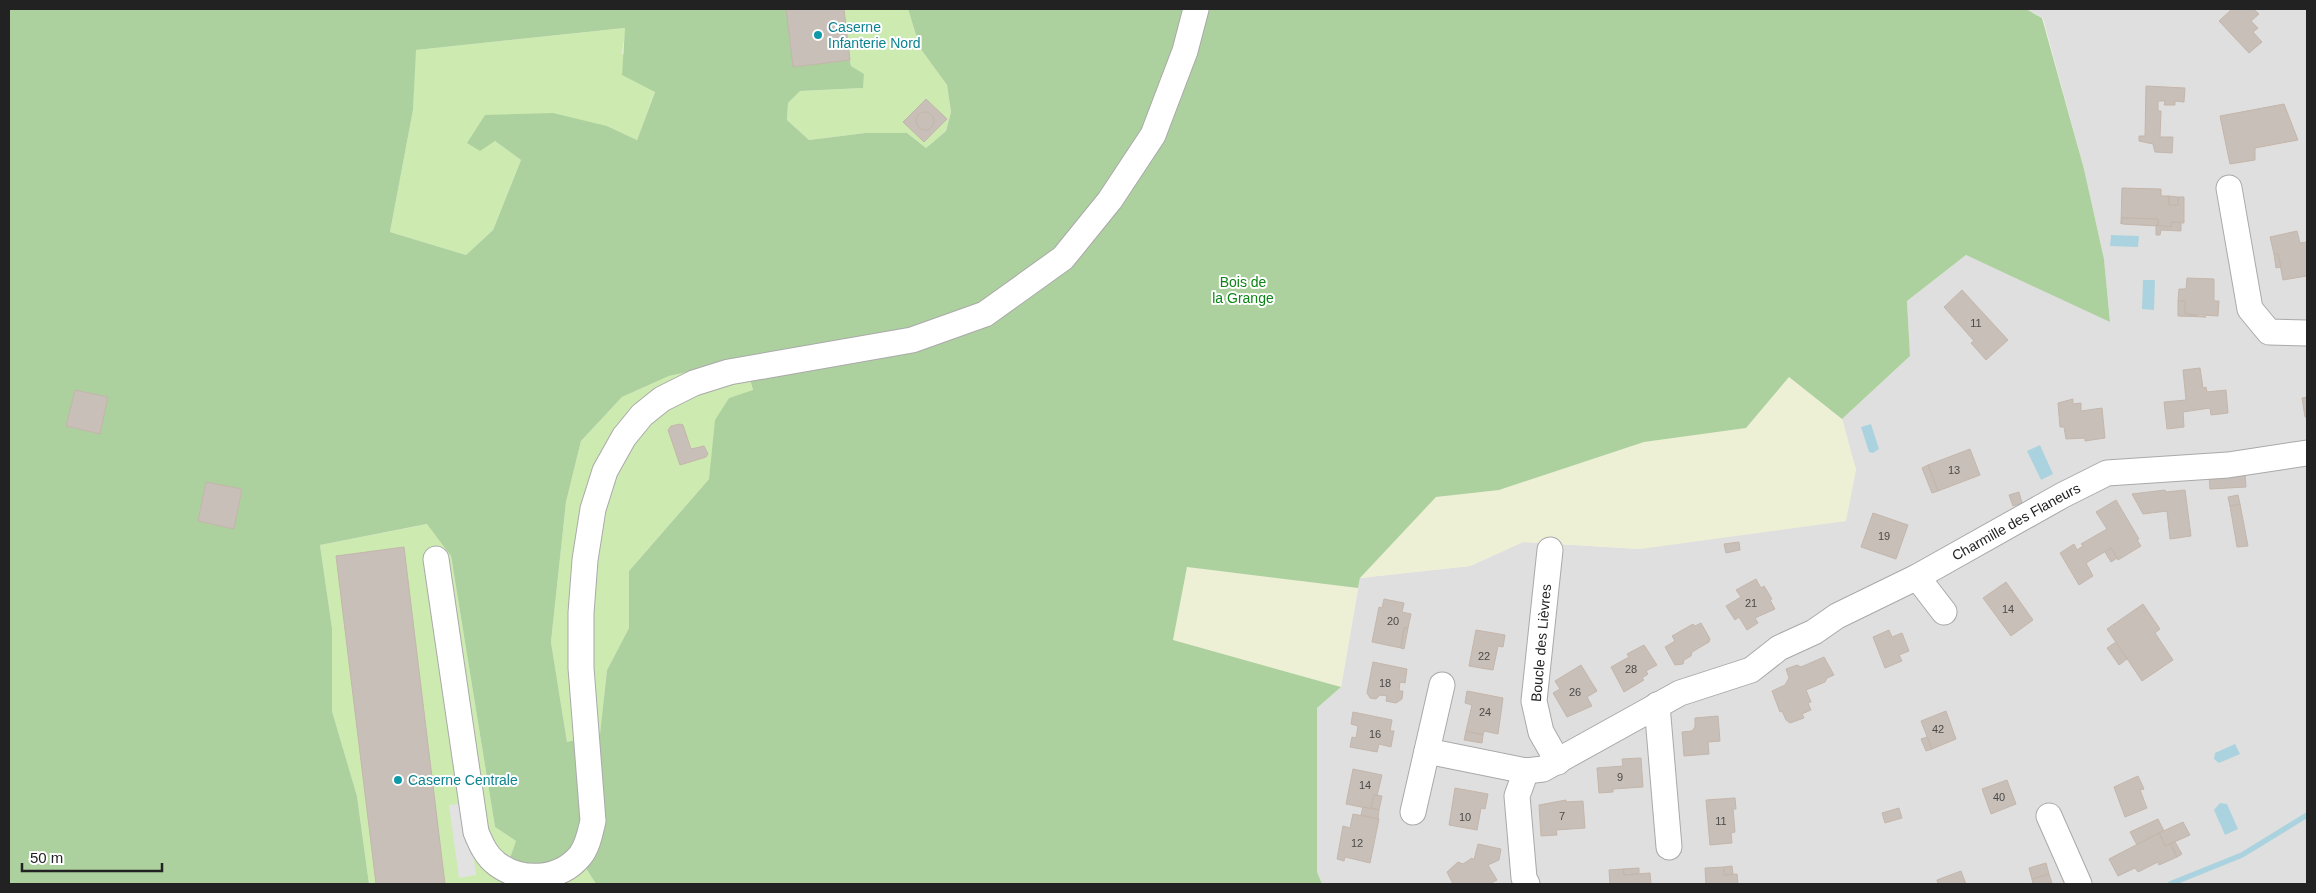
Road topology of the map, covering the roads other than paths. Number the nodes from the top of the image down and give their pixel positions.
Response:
1 (1196, 9) edge
2 (2229, 188) dead end
3 (2307, 334) edge
4 (2307, 453) edge
5 (1550, 550) dead end
6 (436, 559) dead end
7 (1917, 576) junction
8 (1944, 612) dead end
9 (1442, 685) dead end
10 (1657, 705) junction
11 (1427, 751) junction
12 (1558, 762) junction
13 (1526, 771) junction
14 (1413, 812) dead end
15 (2049, 816) dead end
16 (1669, 847) dead end
17 (1526, 884) edge
18 (2079, 884) edge

1 - 6 street
2 - 3 street
4 - 7 street, Charmille des Flaneurs
5 - 12 street, Boucle des Lièvres
7 - 8 street
7 - 10 street, Charmille des Flaneurs
9 - 11 street
10 - 12 street
10 - 16 street
11 - 13 street
11 - 14 street
12 - 13 street
13 - 17 street
15 - 18 street

